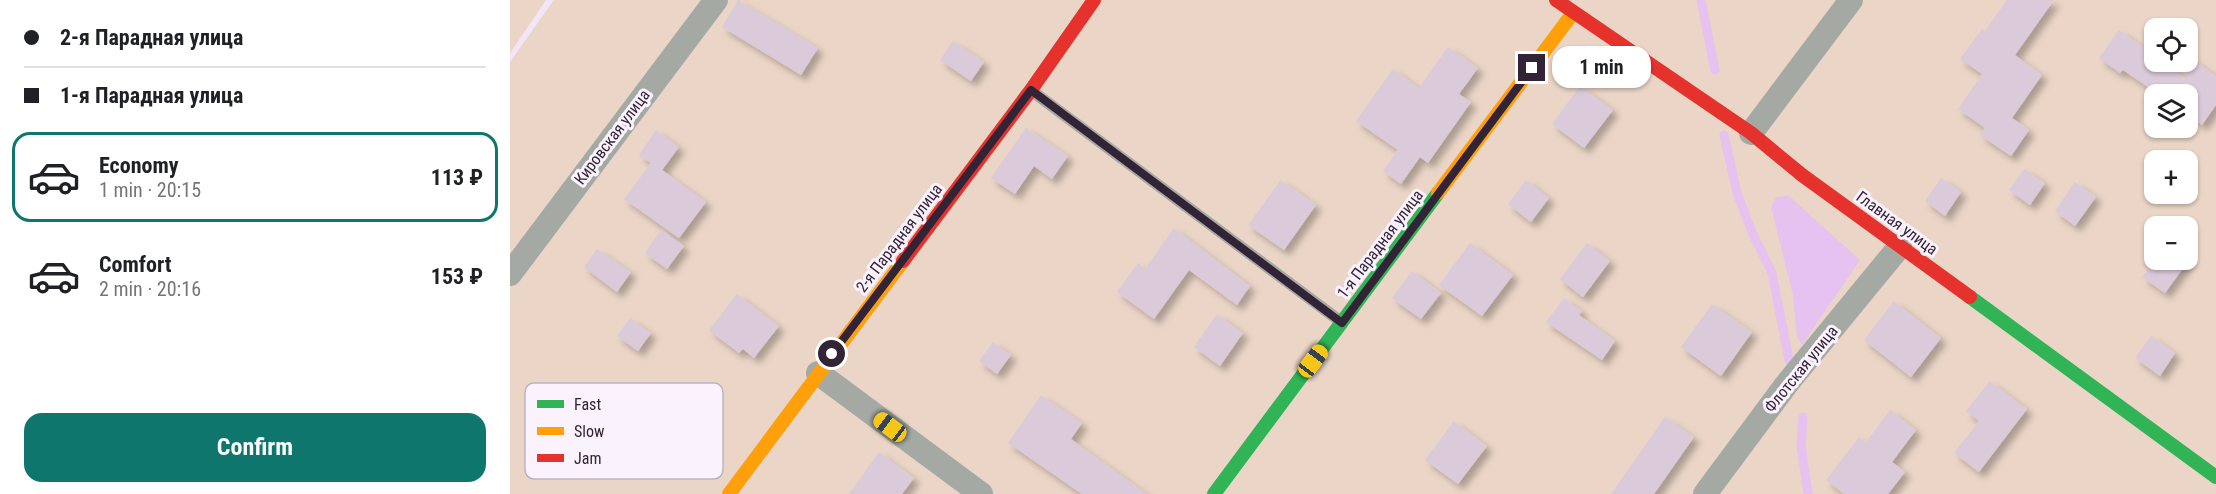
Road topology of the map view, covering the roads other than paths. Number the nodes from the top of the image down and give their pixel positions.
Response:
1 (716, 0) edge
2 (1556, 0) edge
3 (1851, 0) edge
4 (1092, 1) edge
5 (1573, 13) junction
6 (1031, 90) junction
7 (1751, 133) junction
8 (1900, 246) junction
9 (510, 274) edge
10 (1342, 323) junction
11 (818, 373) junction
12 (2216, 477) edge
13 (729, 494) edge
14 (981, 494) edge
15 (1214, 494) edge
16 (1705, 494) edge
17 (2204, 494) edge

1 - 9 street, Кировская улица
2 - 5 street, Главная улица
3 - 7 street
4 - 6 street, 2-я Парадная улица
5 - 7 street, Главная улица
5 - 10 street, 1-я Парадная улица
6 - 10 lane
6 - 11 street, 2-я Парадная улица
7 - 8 street, Главная улица
8 - 12 street, Главная улица
8 - 16 street, Флотская улица
10 - 15 street, 1-я Парадная улица
11 - 13 street, 2-я Парадная улица
11 - 14 street
12 - 17 street

